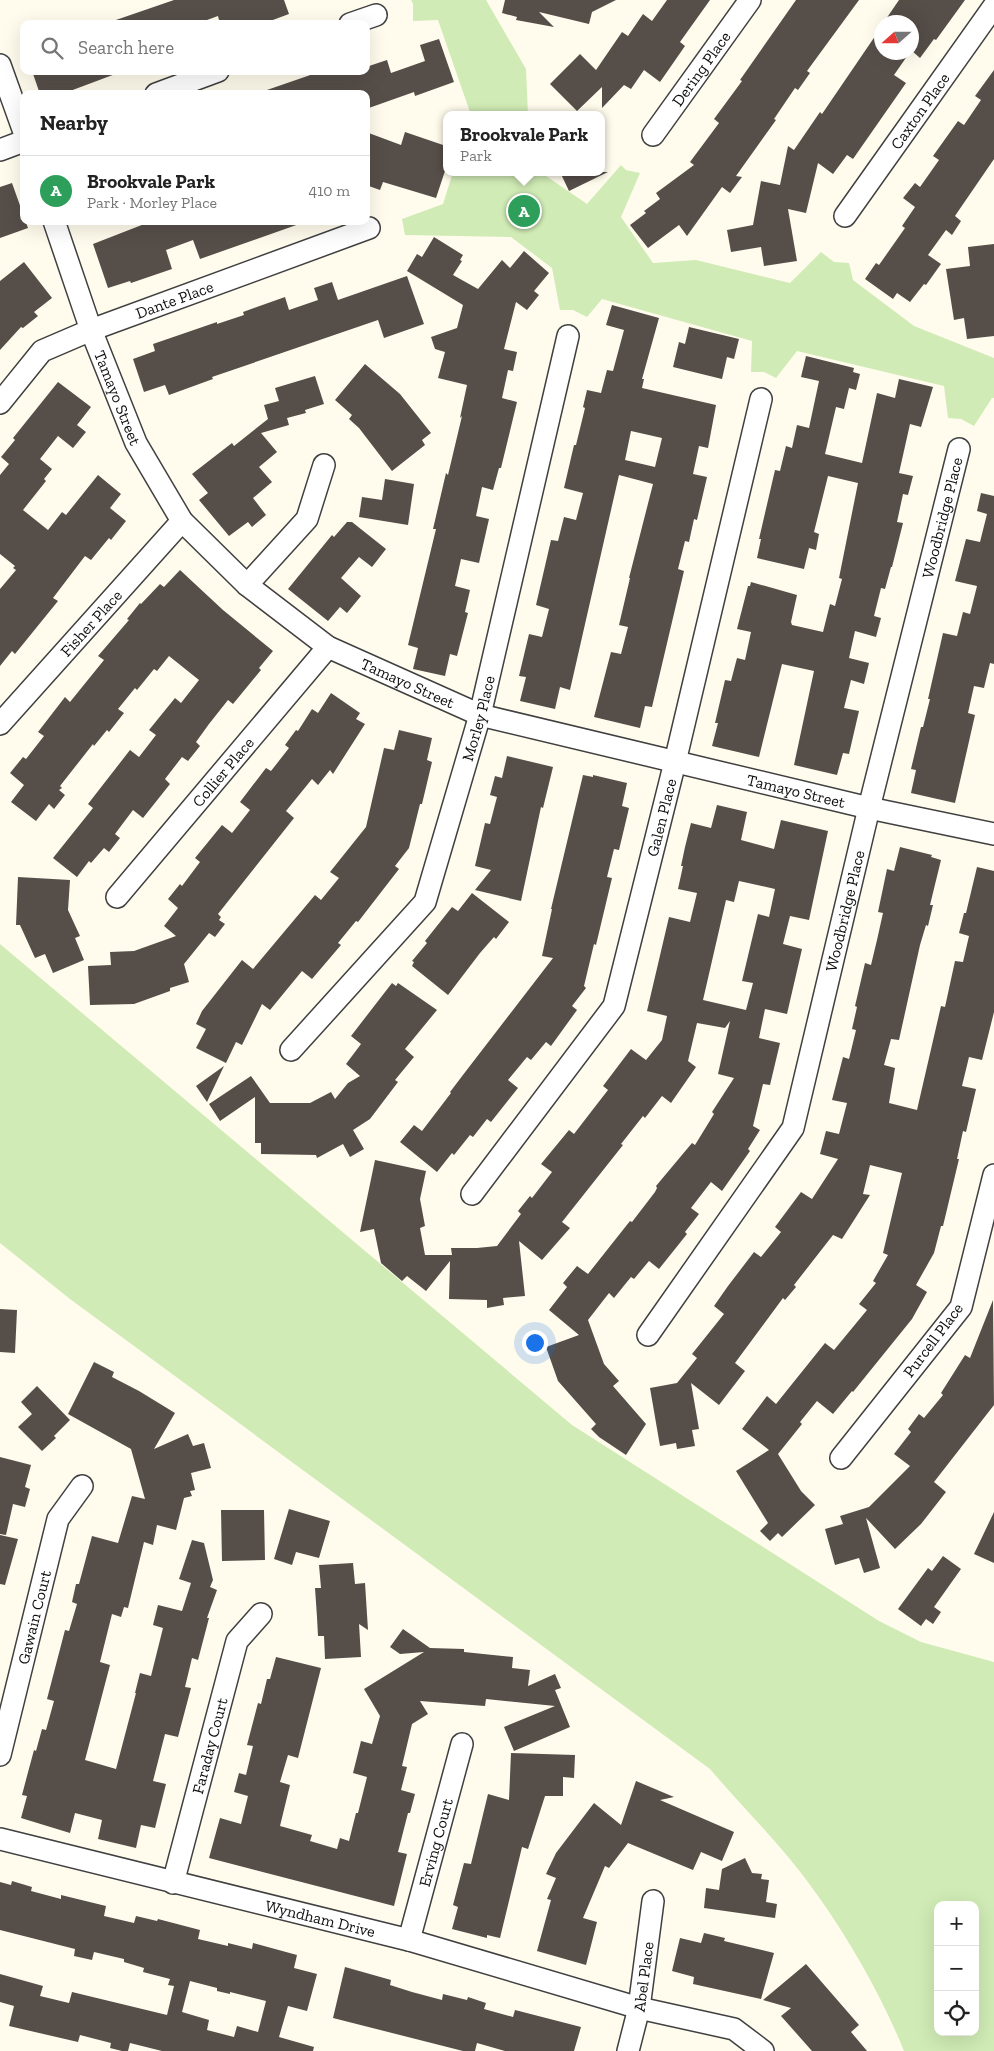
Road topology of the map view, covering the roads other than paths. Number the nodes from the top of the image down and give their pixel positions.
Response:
1 (750, 0) edge
2 (994, 6) edge
3 (376, 14) dead end
4 (360, 20) edge
5 (0, 65) edge
6 (207, 75) edge
7 (167, 90) edge
8 (20, 121) edge
9 (653, 135) dead end
10 (20, 142) edge
11 (0, 150) edge
12 (845, 216) dead end
13 (55, 225) edge
14 (369, 228) dead end
15 (92, 330) junction
16 (568, 336) dead end
17 (761, 399) dead end
18 (0, 403) edge
19 (959, 449) dead end
20 (324, 465) dead end
21 (182, 521) junction
22 (247, 585) junction
23 (328, 647) junction
24 (480, 715) junction
25 (0, 724) edge
26 (675, 762) junction
27 (869, 808) junction
28 (994, 834) edge
29 (118, 897) dead end
30 (291, 1050) dead end
31 (994, 1175) edge
32 (472, 1194) dead end
33 (648, 1335) dead end
34 (841, 1458) dead end
35 (82, 1486) dead end
36 (261, 1614) dead end
37 (462, 1744) dead end
38 (0, 1755) edge
39 (0, 1840) edge
40 (173, 1883) junction
41 (653, 1901) dead end
42 (409, 1940) junction
43 (639, 2008) junction
44 (628, 2051) edge
45 (764, 2051) edge

1 - 9 street, Dering Place
2 - 12 street, Caxton Place
3 - 4 street
5 - 8 street
6 - 7 street
10 - 11 street
13 - 15 street, Tamayo Street
14 - 15 street, Dante Place
15 - 18 street, Dante Place
15 - 21 street, Tamayo Street
16 - 24 street, Morley Place
17 - 26 street, Galen Place
19 - 27 street, Woodbridge Place
20 - 22 street
21 - 22 street, Tamayo Street
21 - 25 street, Fisher Place
22 - 23 street, Tamayo Street
23 - 24 street, Tamayo Street
23 - 29 street, Collier Place
24 - 26 street, Tamayo Street
24 - 30 street, Morley Place
26 - 27 street, Tamayo Street
26 - 32 street, Galen Place
27 - 28 street, Tamayo Street
27 - 33 street, Woodbridge Place
31 - 34 street, Purcell Place
35 - 38 street, Gawain Court
36 - 40 street, Faraday Court
37 - 42 street, Erving Court
39 - 40 street, Wyndham Drive
40 - 42 street, Wyndham Drive
41 - 43 street, Abel Place
42 - 43 street, Wyndham Drive
43 - 44 street, Abel Place
43 - 45 street, Wyndham Drive

